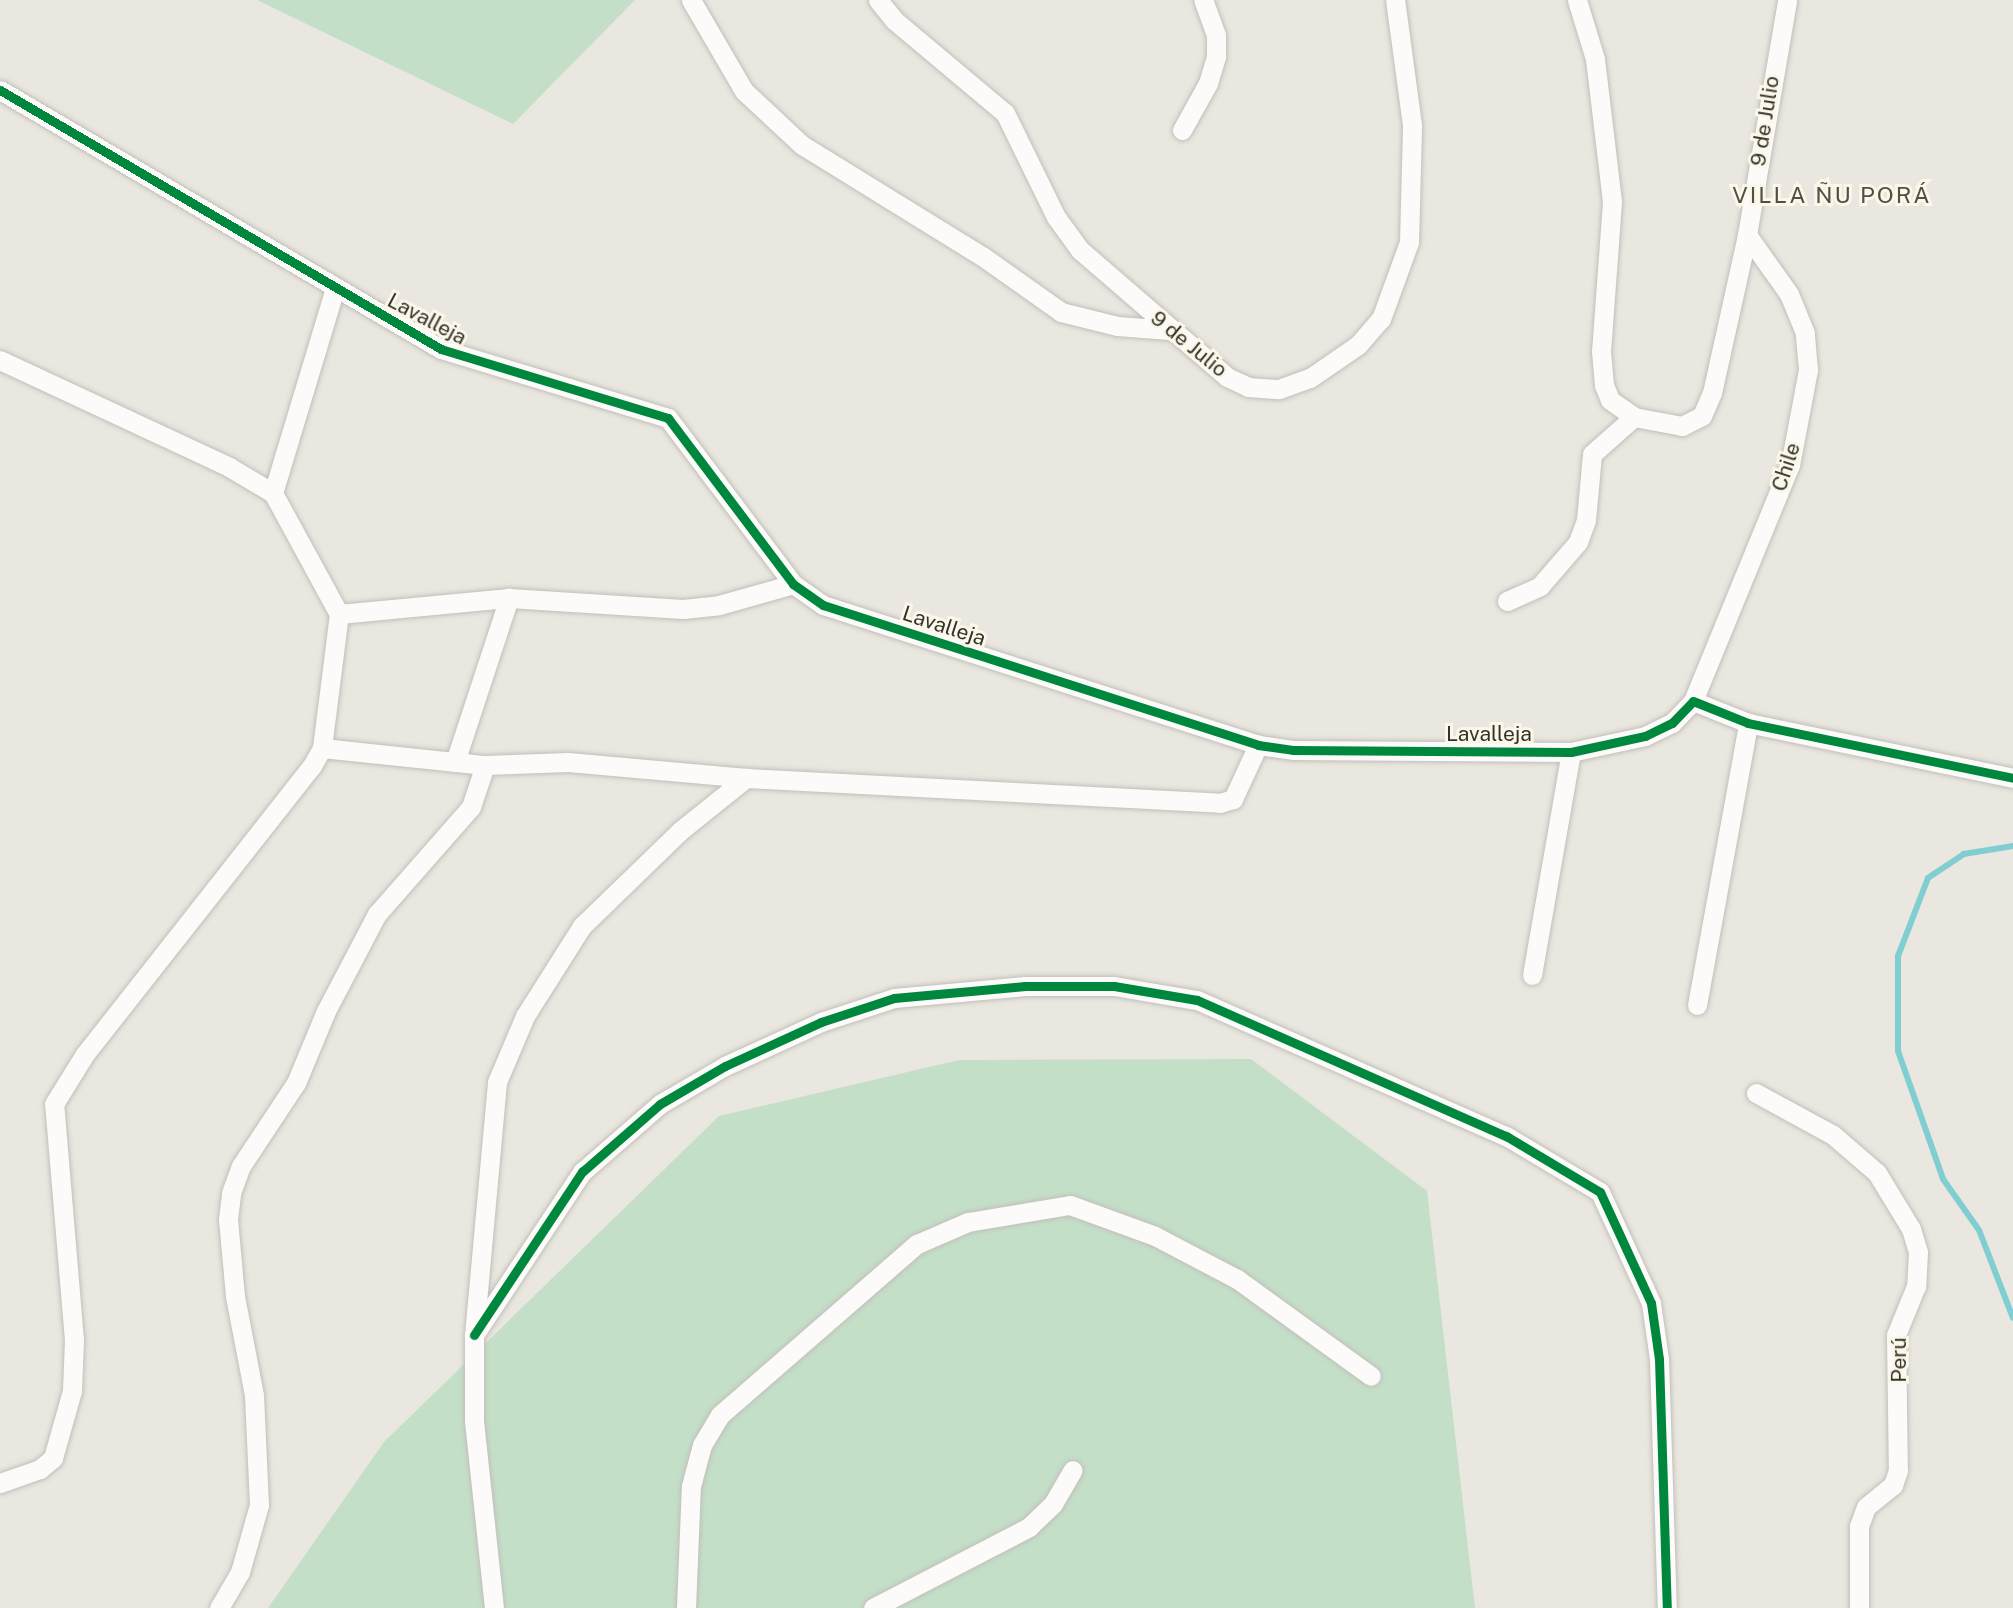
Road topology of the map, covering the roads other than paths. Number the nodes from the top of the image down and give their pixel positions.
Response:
1 (691, 0) edge
2 (878, 0) edge
3 (1203, 0) edge
4 (1395, 0) edge
5 (1577, 0) edge
6 (1787, 0) edge
7 (0, 90) edge
8 (1182, 130) dead end
9 (1747, 235) junction
10 (335, 288) junction
11 (1170, 330) junction
12 (0, 360) edge
13 (1634, 417) junction
14 (273, 493) junction
15 (793, 584) junction
16 (509, 598) junction
17 (1507, 601) dead end
18 (339, 614) junction
19 (1693, 701) junction
20 (1748, 723) junction
21 (1258, 745) junction
22 (322, 748) junction
23 (1571, 752) junction
24 (455, 762) junction
25 (485, 765) junction
26 (746, 778) junction
27 (2013, 778) edge
28 (1532, 975) dead end
29 (1697, 1005) dead end
30 (1756, 1093) dead end
31 (474, 1335) junction
32 (1371, 1376) dead end
33 (1073, 1470) dead end
34 (0, 1483) edge
35 (219, 1608) edge
36 (494, 1608) edge
37 (686, 1608) edge
38 (873, 1608) edge
39 (1668, 1608) edge
40 (1858, 1608) edge

1 - 11 street
2 - 11 street, 9 de Julio
3 - 8 street
4 - 11 street, 9 de Julio
5 - 13 street, 9 de Julio
6 - 9 street, 9 de Julio
7 - 10 street, Lavalleja
9 - 13 street, 9 de Julio
9 - 19 street, Chile
10 - 14 street
10 - 15 street, Lavalleja
12 - 14 street
13 - 17 street
14 - 18 street
15 - 16 street
15 - 21 street, Lavalleja
16 - 18 street
16 - 24 street
18 - 22 street
19 - 20 street
19 - 23 street, Lavalleja
20 - 27 street
20 - 29 street
21 - 23 street, Lavalleja
21 - 26 street
22 - 24 street
22 - 34 street
23 - 28 street
24 - 25 street
25 - 26 street
25 - 35 street
26 - 31 street
30 - 40 street, Perú
31 - 36 street
31 - 39 street
32 - 37 street
33 - 38 street

